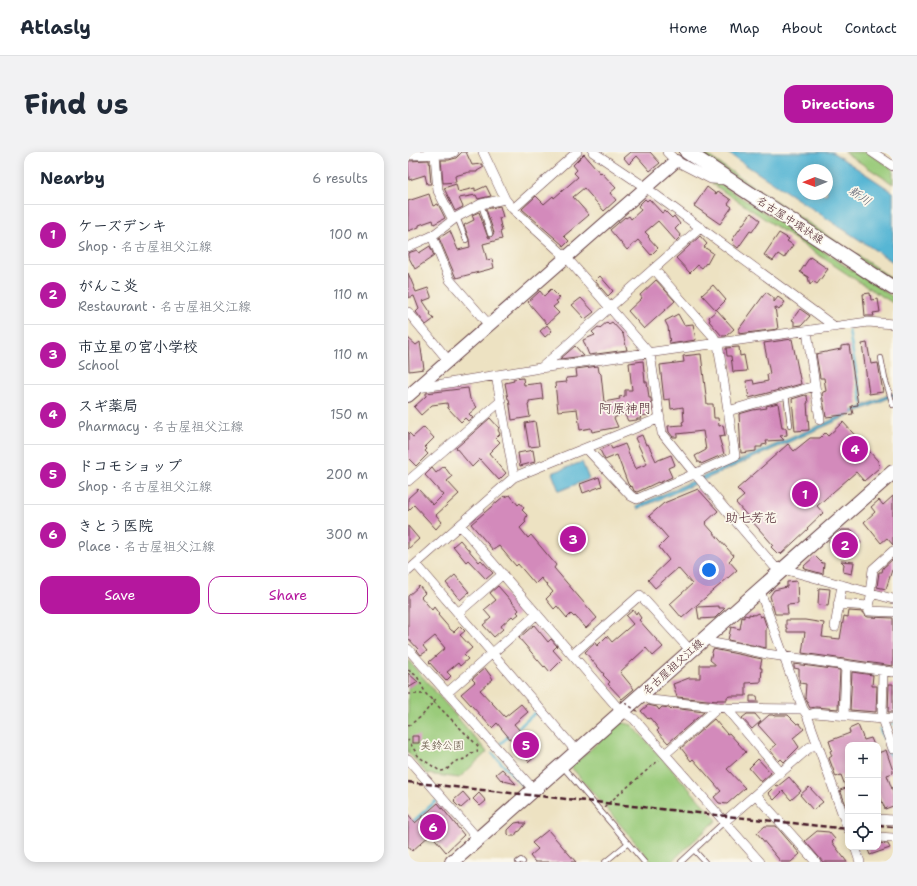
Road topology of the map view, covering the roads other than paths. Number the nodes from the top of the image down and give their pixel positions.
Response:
1 (454, 152) edge
2 (483, 152) edge
3 (577, 152) edge
4 (593, 152) edge
5 (667, 152) edge
6 (687, 152) edge
7 (872, 152) edge
8 (408, 155) edge
9 (435, 155) junction
10 (676, 161) junction
11 (893, 166) edge
12 (728, 180) junction
13 (645, 187) junction
14 (505, 199) junction
15 (481, 204) junction
16 (513, 209) junction
17 (455, 218) junction
18 (700, 228) junction
19 (490, 234) dead end
20 (432, 236) junction
21 (466, 240) dead end
22 (408, 247) edge
23 (566, 258) junction
24 (654, 268) junction
25 (893, 288) edge
26 (610, 307) junction
27 (408, 312) edge
28 (893, 324) edge
29 (489, 325) junction
30 (835, 327) junction
31 (807, 331) junction
32 (718, 344) junction
33 (650, 354) junction
34 (881, 358) dead end
35 (448, 360) junction
36 (540, 368) junction
37 (496, 376) junction
38 (815, 386) junction
39 (413, 390) edge
40 (786, 394) junction
41 (501, 401) junction
42 (892, 403) edge
43 (728, 411) junction
44 (660, 418) junction
45 (820, 420) dead end
46 (790, 425) dead end
47 (586, 448) junction
48 (893, 472) edge
49 (695, 474) junction
50 (514, 477) junction
51 (408, 481) edge
52 (460, 525) junction
53 (893, 551) edge
54 (416, 564) junction
55 (783, 570) junction
56 (408, 571) edge
57 (503, 574) junction
58 (842, 585) junction
59 (760, 591) junction
60 (871, 593) junction
61 (893, 599) edge
62 (838, 604) junction
63 (869, 606) junction
64 (893, 612) edge
65 (458, 613) junction
66 (537, 614) junction
67 (835, 627) dead end
68 (707, 636) junction
69 (408, 649) edge
70 (691, 651) junction
71 (492, 653) junction
72 (572, 655) junction
73 (784, 656) junction
74 (846, 665) junction
75 (884, 670) junction
76 (893, 672) edge
77 (447, 692) junction
78 (641, 695) junction
79 (622, 706) junction
80 (722, 708) junction
81 (805, 712) junction
82 (844, 716) junction
83 (893, 718) edge
84 (882, 719) junction
85 (817, 745) junction
86 (893, 749) edge
87 (576, 752) junction
88 (665, 754) junction
89 (408, 759) edge
90 (562, 765) junction
91 (781, 773) junction
92 (534, 790) junction
93 (756, 795) junction
94 (845, 814) edge
95 (881, 820) edge
96 (893, 820) edge
97 (724, 822) junction
98 (881, 837) edge
99 (893, 838) edge
100 (478, 839) junction
101 (628, 843) junction
102 (694, 850) junction
103 (856, 850) edge
104 (452, 862) edge
105 (518, 862) edge
106 (523, 862) edge
107 (605, 862) edge
108 (644, 862) edge
109 (681, 862) edge
110 (705, 862) edge
111 (760, 862) edge
112 (816, 862) edge
113 (860, 862) edge

1 - 9 street
2 - 14 street
3 - 16 street
4 - 13 street
5 - 10 street
6 - 12 main road, 名古屋中環状線
7 - 11 street
8 - 9 street
9 - 17 street
10 - 12 street
10 - 13 street
12 - 25 main road, 名古屋中環状線
13 - 18 street
13 - 23 street
14 - 15 street
14 - 16 street
15 - 17 street
15 - 19 lane
16 - 23 street
17 - 20 street
17 - 21 lane
18 - 24 street
18 - 30 street
20 - 22 street
20 - 29 street
23 - 26 street
23 - 29 street
24 - 26 street
24 - 32 street
26 - 33 street
26 - 36 street
27 - 35 street
28 - 30 street
29 - 35 street
30 - 31 street
31 - 32 street
31 - 38 street
32 - 33 street
32 - 43 street
33 - 36 street
33 - 44 street
34 - 42 lane
35 - 39 street
36 - 37 street
37 - 39 street
37 - 41 street
38 - 40 street
38 - 45 street
40 - 43 street
40 - 46 lane
41 - 50 street
41 - 51 street
43 - 49 street
44 - 47 street
44 - 49 street
47 - 49 street
47 - 50 street
48 - 55 main road, 名古屋祖父江線
49 - 55 street
50 - 52 street
52 - 54 street
52 - 57 street
53 - 60 street
54 - 56 street
54 - 65 street
55 - 58 street
55 - 59 main road, 名古屋祖父江線
57 - 65 street
57 - 66 street
58 - 60 street
58 - 62 street
59 - 68 main road, 名古屋祖父江線
59 - 73 street
60 - 61 street
60 - 63 street
62 - 63 street
62 - 67 street
63 - 64 street
65 - 71 street
66 - 71 street
66 - 72 street
68 - 70 main road, 名古屋祖父江線
68 - 73 street
69 - 77 street
70 - 72 street
70 - 78 main road, 名古屋祖父江線
71 - 77 street
71 - 87 street
72 - 79 street
73 - 74 street
73 - 81 street
74 - 75 street
74 - 82 street
75 - 76 street
75 - 84 street
77 - 92 street
78 - 79 main road, 名古屋祖父江線
78 - 80 street
79 - 87 main road, 名古屋祖父江線
79 - 88 street
80 - 81 street
80 - 88 street
80 - 91 street
81 - 82 street
81 - 85 street
82 - 84 street
83 - 84 street
84 - 86 street
85 - 91 street
85 - 94 street
87 - 90 main road, 名古屋祖父江線
88 - 97 street
89 - 100 street
90 - 92 main road, 名古屋祖父江線
90 - 101 lane
91 - 93 street
92 - 100 main road, 名古屋祖父江線
93 - 97 street
93 - 112 street
95 - 96 street
97 - 102 lane
97 - 111 street
98 - 99 street
100 - 104 main road, 名古屋祖父江線
101 - 107 lane
101 - 108 lane
102 - 109 lane
102 - 110 lane
103 - 113 street
105 - 106 lane

